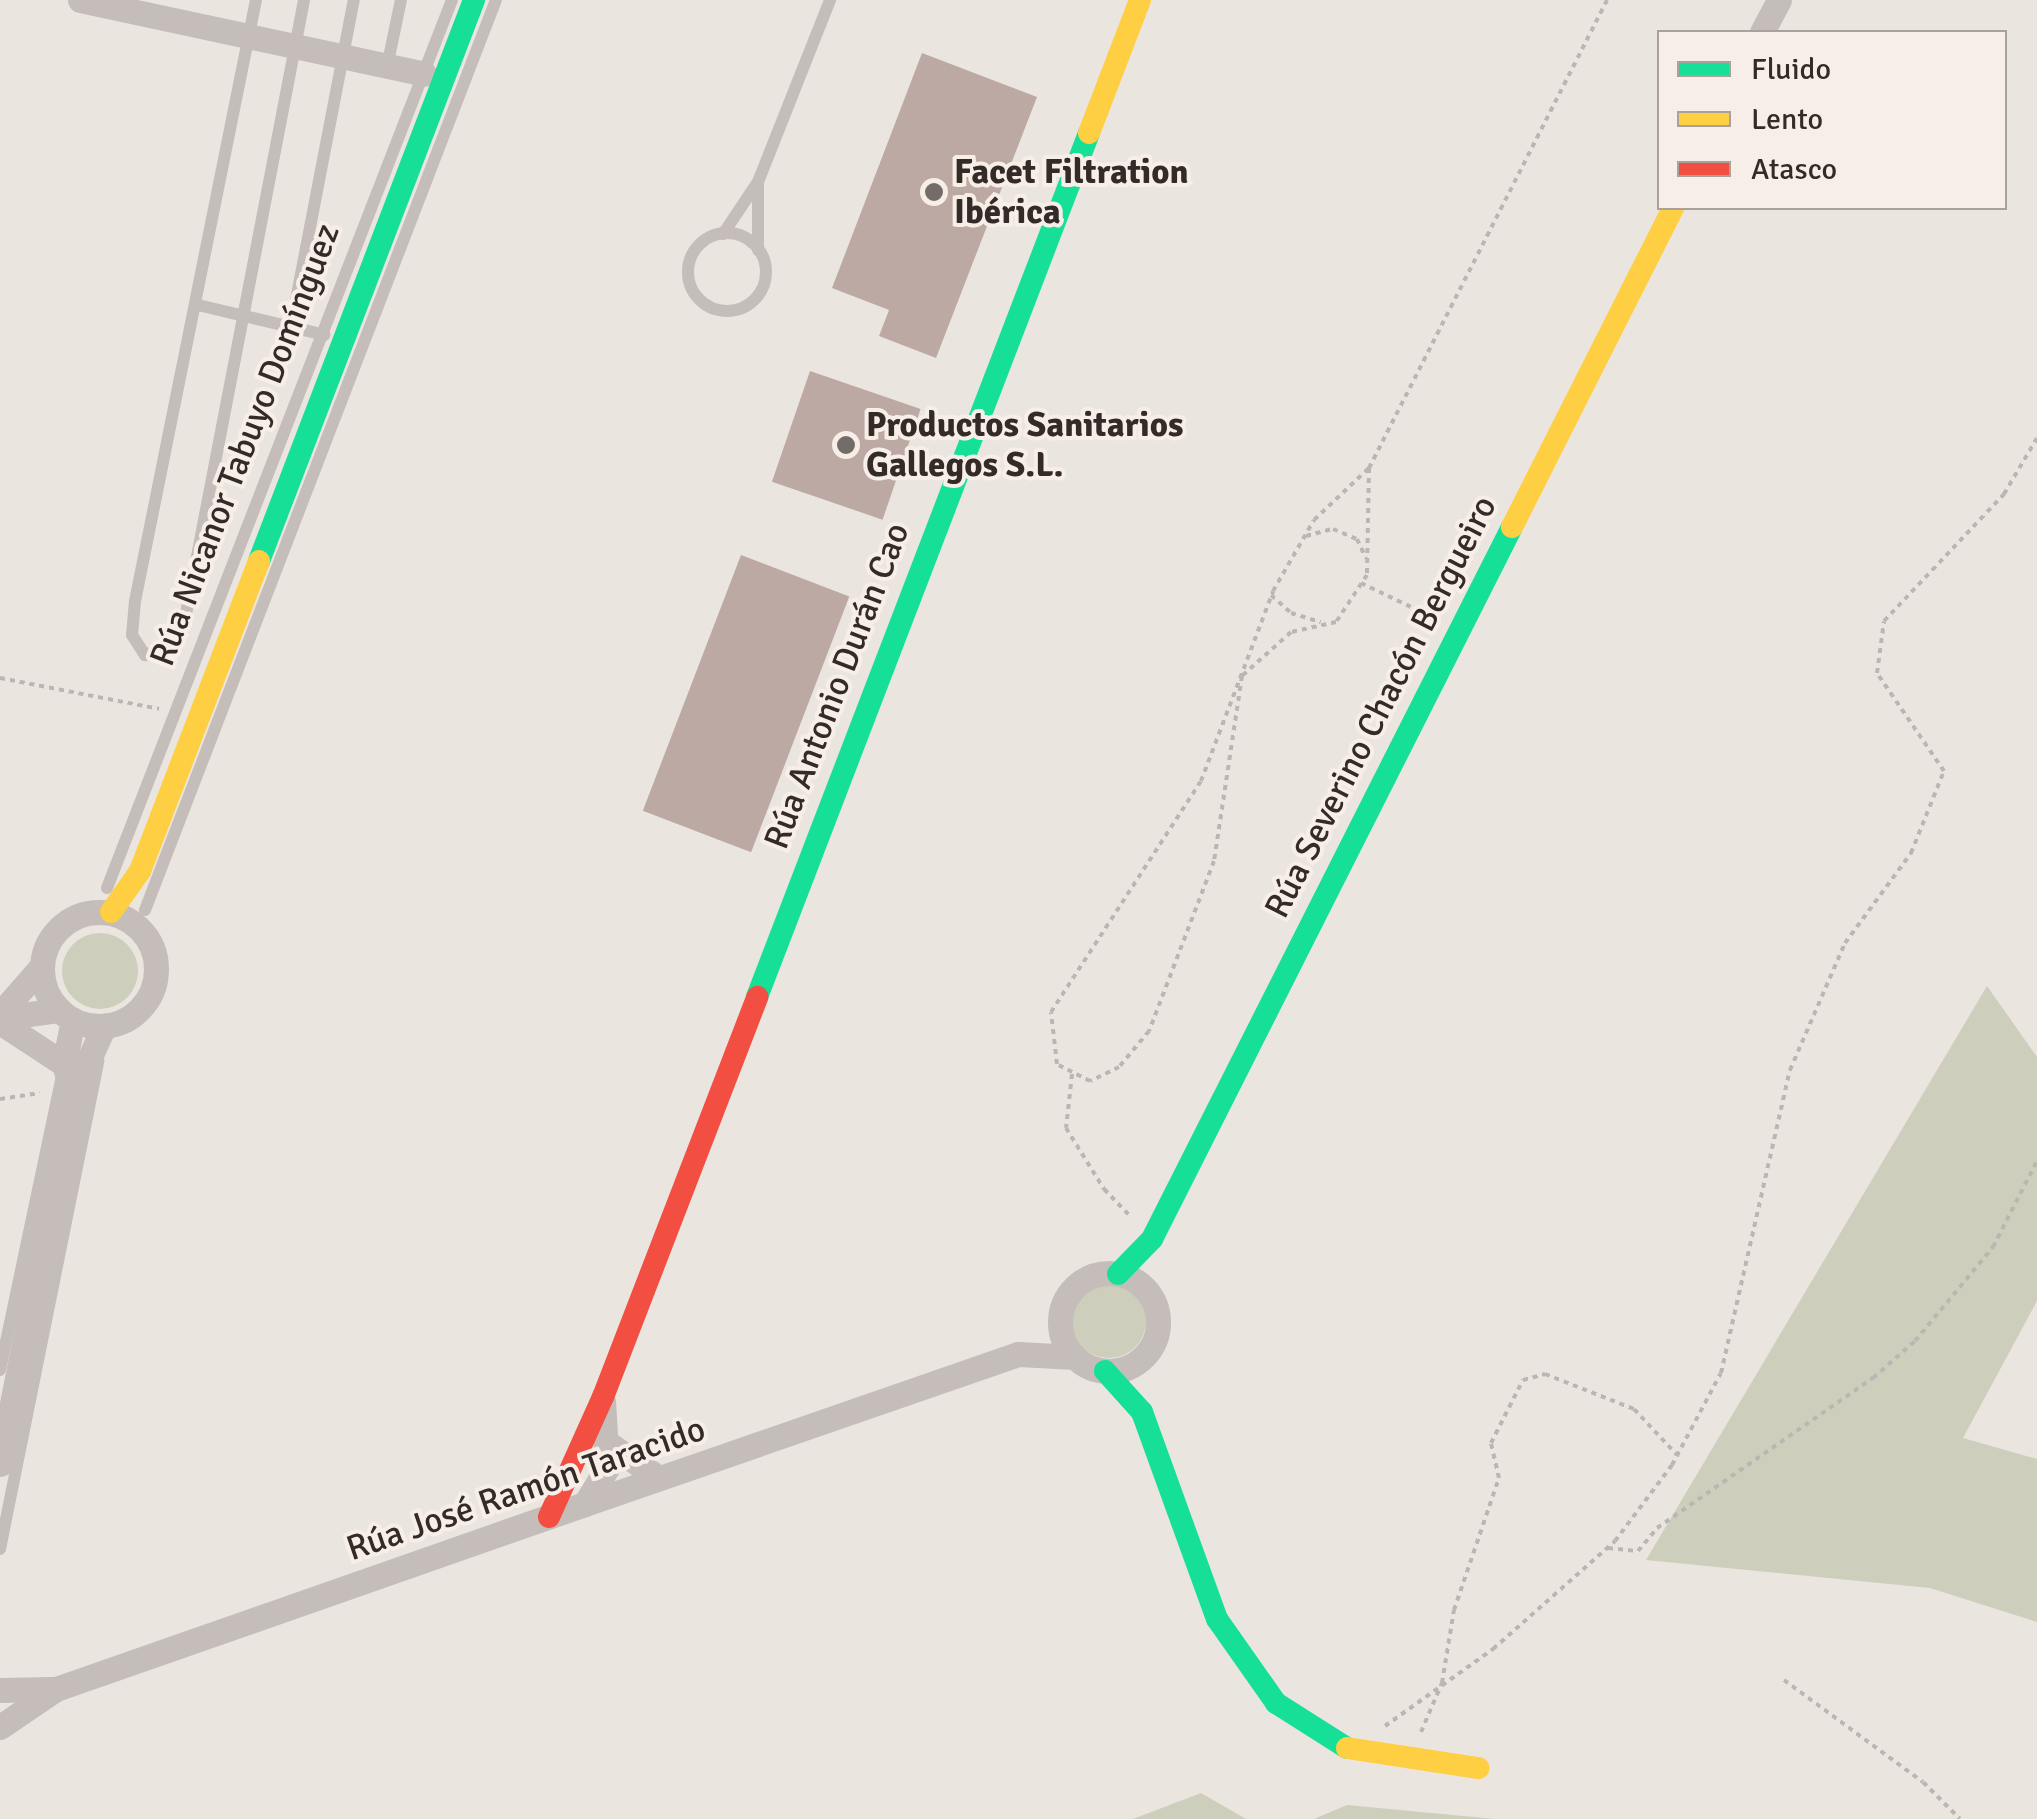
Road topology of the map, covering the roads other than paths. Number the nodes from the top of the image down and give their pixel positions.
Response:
1 (80, 0) edge
2 (256, 0) edge
3 (304, 0) edge
4 (354, 0) edge
5 (401, 0) edge
6 (452, 0) edge
7 (474, 0) edge
8 (496, 0) edge
9 (830, 0) edge
10 (1140, 0) edge
11 (1779, 0) edge
12 (1763, 30) edge
13 (248, 36) junction
14 (295, 45) junction
15 (343, 52) junction
16 (388, 62) junction
17 (424, 74) junction
18 (758, 182) junction
19 (1672, 210) edge
20 (723, 234) junction
21 (758, 250) junction
22 (198, 306) junction
23 (242, 316) junction
24 (291, 326) junction
25 (325, 334) junction
26 (140, 870) junction
27 (145, 910) junction
28 (102, 912) junction
29 (149, 940) junction
30 (42, 966) junction
31 (66, 1015) junction
32 (0, 1018) edge
33 (103, 1035) junction
34 (64, 1064) junction
35 (66, 1094) junction
36 (1152, 1238) junction
37 (1118, 1274) junction
38 (1149, 1293) junction
39 (1060, 1317) junction
40 (1018, 1354) junction
41 (1074, 1357) junction
42 (1140, 1360) junction
43 (0, 1370) edge
44 (1105, 1371) junction
45 (603, 1397) joint
46 (1142, 1412) junction
47 (596, 1443) junction
48 (0, 1464) edge
49 (659, 1478) junction
50 (585, 1504) junction
51 (549, 1517) junction
52 (0, 1548) edge
53 (56, 1689) junction
54 (0, 1690) edge
55 (0, 1727) edge
56 (1478, 1768) dead end

1 - 13 street
2 - 13 lane
3 - 14 lane
4 - 15 lane
5 - 16 lane
6 - 17 lane, Rúa Nicanor Tabuyo Domínguez
7 - 26 street, Rúa Nicanor Tabuyo Domínguez
8 - 27 lane, Rúa Nicanor Tabuyo Domínguez
9 - 18 lane
10 - 45 street, Rúa Antonio Durán Cao
11 - 12 street
13 - 14 street
13 - 22 lane
14 - 15 street
14 - 23 lane
15 - 16 street
15 - 24 lane
16 - 17 street
17 - 25 lane, Rúa Nicanor Tabuyo Domínguez
18 - 20 lane
18 - 21 lane
19 - 36 street, Rúa Severino Chacón Bergueiro
20 - 21 lane
20 - 21 lane
22 - 23 lane
22 - 23 lane
23 - 24 lane
24 - 25 lane
25 - 28 lane, Rúa Nicanor Tabuyo Domínguez
26 - 27 street, Rúa Nicanor Tabuyo Domínguez
26 - 28 street, Rúa Nicanor Tabuyo Domínguez
27 - 29 street, Rúa Nicanor Tabuyo Domínguez
28 - 29 street
28 - 30 street
29 - 33 street
30 - 31 street
30 - 32 street
31 - 32 street
31 - 33 street
31 - 34 street
32 - 34 street
33 - 35 street
33 - 52 lane
34 - 35 street
35 - 43 lane
35 - 48 street
36 - 37 street, Rúa Severino Chacón Bergueiro
36 - 38 street, Rúa Severino Chacón Bergueiro
37 - 38 street
37 - 39 street
38 - 42 street
39 - 40 street, Rúa José Ramón Taracido
39 - 41 street
40 - 41 street, Rúa José Ramón Taracido
40 - 49 street, Rúa José Ramón Taracido
41 - 44 street
42 - 44 street
42 - 46 street
44 - 46 street
45 - 47 street, Rúa Antonio Durán Cao
46 - 56 street
47 - 49 street
47 - 50 street, Rúa Antonio Durán Cao
47 - 51 street
49 - 50 street, Rúa José Ramón Taracido
50 - 51 street, Rúa José Ramón Taracido
51 - 53 street, Rúa José Ramón Taracido
53 - 54 street, Rúa José Ramón Taracido
53 - 55 street, Rúa José Ramón Taracido

